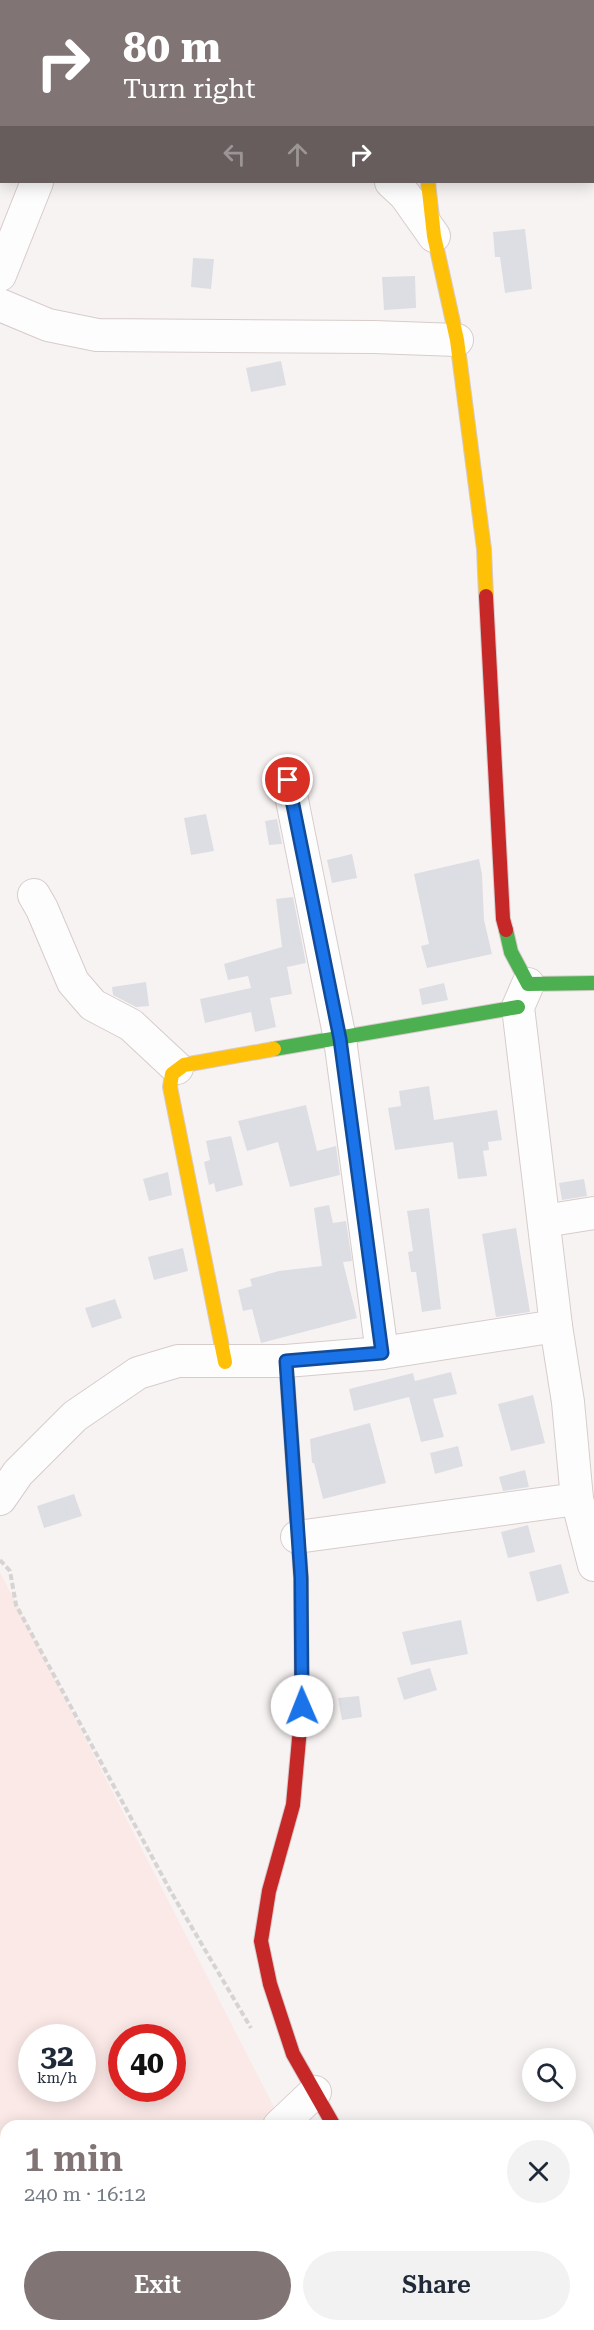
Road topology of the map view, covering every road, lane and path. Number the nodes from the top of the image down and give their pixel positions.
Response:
1 (37, 183) edge
2 (392, 183) edge
3 (428, 183) edge
4 (434, 236) junction
5 (0, 275) edge
6 (0, 305) edge
7 (457, 340) junction
8 (288, 780) dead end
9 (34, 895) dead end
10 (594, 983) edge
11 (523, 996) junction
12 (340, 1039) junction
13 (177, 1068) junction
14 (594, 1213) edge
15 (544, 1221) junction
16 (556, 1326) junction
17 (382, 1353) junction
18 (286, 1361) junction
19 (225, 1362) junction
20 (581, 1400) edge
21 (0, 1499) edge
22 (577, 1499) junction
23 (297, 1537) junction
24 (0, 1560) edge
25 (594, 1565) edge
26 (255, 2035) dead end
27 (315, 2092) junction
28 (285, 2120) edge
29 (331, 2120) edge

1 - 5 street
2 - 4 street
3 - 4 street
4 - 7 street
6 - 7 street
7 - 11 street
8 - 12 street
9 - 13 street
10 - 11 street
11 - 12 street
11 - 15 street
12 - 13 street
12 - 17 street
13 - 19 street
14 - 15 street
15 - 16 street
16 - 17 street
16 - 20 street
17 - 18 street
18 - 19 street
18 - 23 street
19 - 21 street
20 - 22 street
22 - 23 street
22 - 25 street
23 - 27 street
24 - 26 path
27 - 28 street
27 - 29 street

